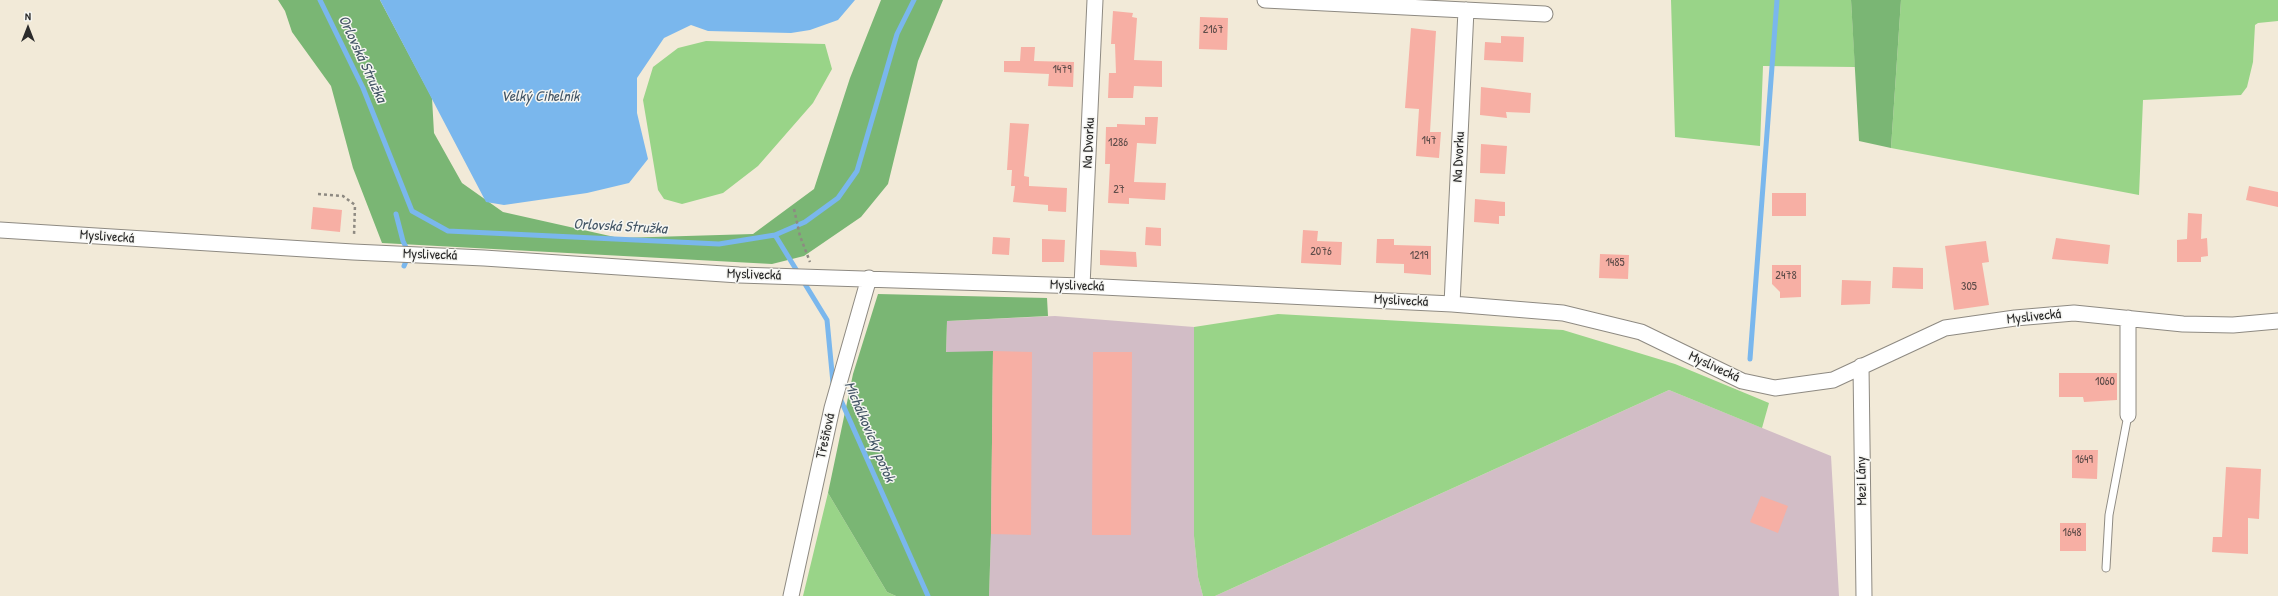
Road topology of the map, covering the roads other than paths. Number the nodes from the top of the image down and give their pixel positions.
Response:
1 (1095, 0) edge
2 (1265, 0) edge
3 (1466, 10) junction
4 (1544, 14) dead end
5 (0, 230) edge
6 (869, 278) junction
7 (1082, 286) junction
8 (1452, 304) junction
9 (2128, 318) junction
10 (2278, 321) edge
11 (1861, 366) junction
12 (2128, 415) joint
13 (2106, 568) dead end
14 (791, 596) edge
15 (1864, 596) edge

1 - 7 street, Na Dvorku
2 - 3 street
3 - 4 street
3 - 8 street, Na Dvorku
5 - 6 street, Myslivecká
6 - 7 street, Myslivecká
6 - 14 street, Třešňová
7 - 8 street, Myslivecká
8 - 11 street, Myslivecká
9 - 10 street, Myslivecká
9 - 11 street, Myslivecká
9 - 12 street
11 - 15 street, Mezi Lány
12 - 13 lane

